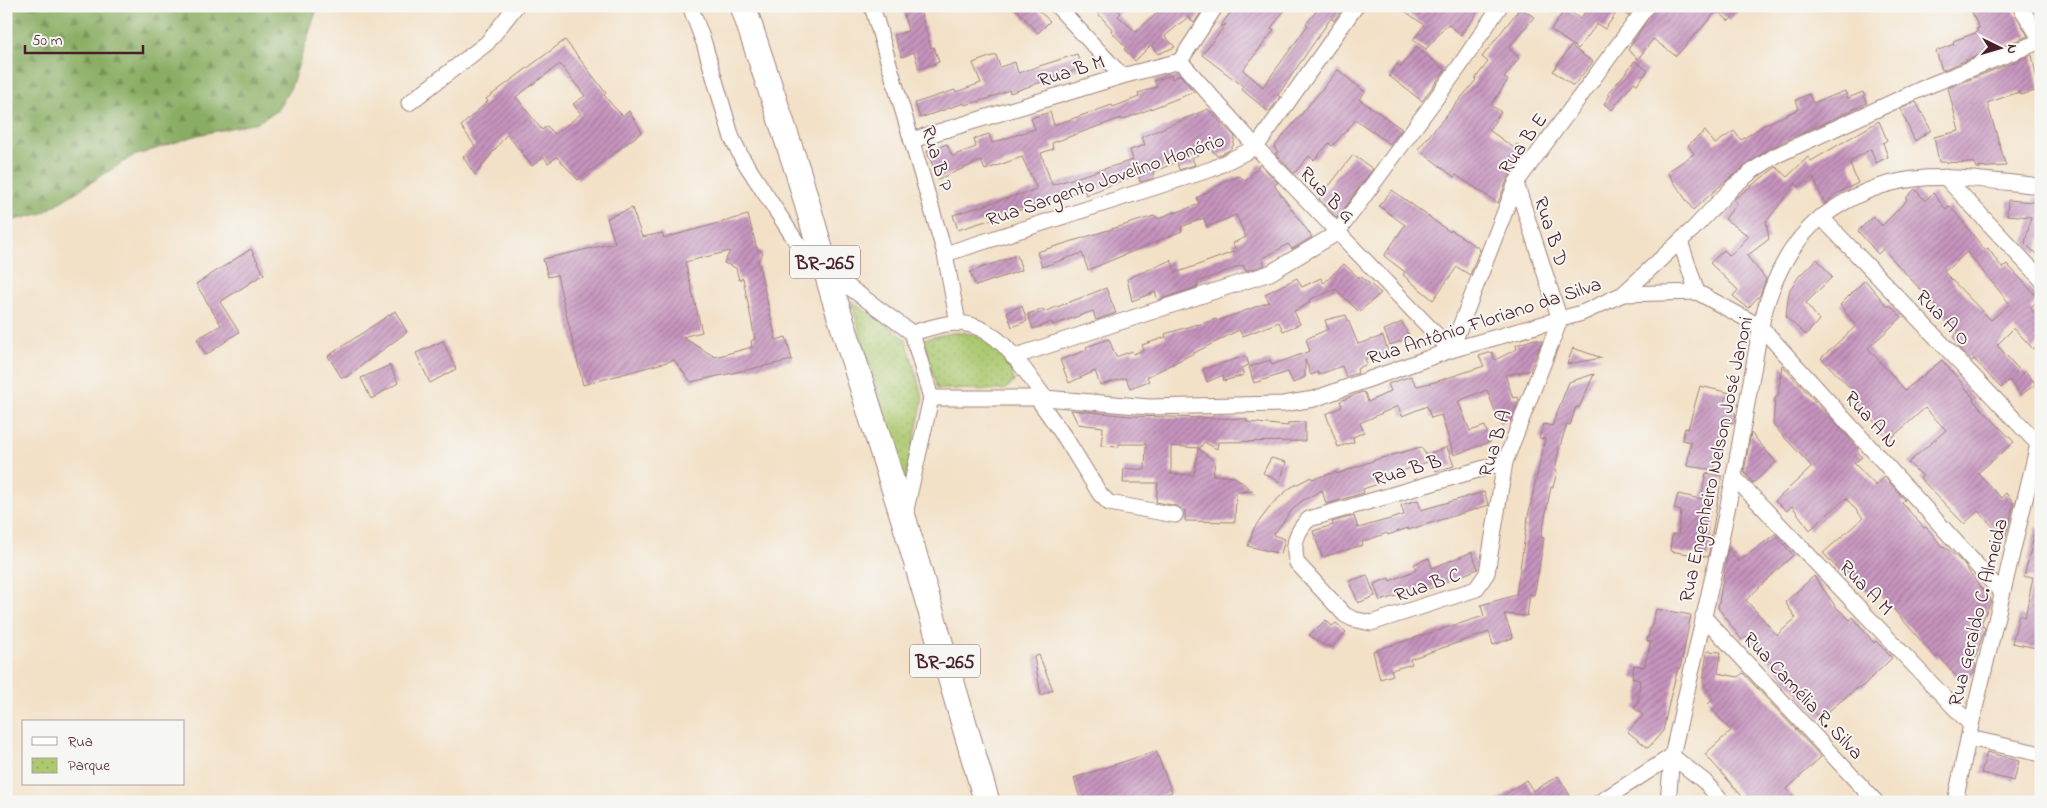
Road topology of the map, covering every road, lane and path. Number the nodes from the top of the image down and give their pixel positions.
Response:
1 (516, 6) edge
2 (690, 6) edge
3 (743, 6) edge
4 (872, 6) edge
5 (1057, 6) edge
6 (1216, 6) edge
7 (1356, 6) edge
8 (1500, 6) edge
9 (1647, 6) edge
10 (2020, 6) edge
11 (2041, 41) edge
12 (1180, 61) junction
13 (1122, 76) junction
14 (409, 103) dead end
15 (912, 140) junction
16 (1256, 147) junction
17 (1945, 177) junction
18 (1516, 183) junction
19 (2041, 186) edge
20 (1821, 217) junction
21 (1337, 233) junction
22 (1680, 241) junction
23 (945, 254) junction
24 (828, 273) junction
25 (2041, 279) edge
26 (1697, 292) junction
27 (1623, 294) junction
28 (1560, 320) junction
29 (958, 323) junction
30 (1761, 327) junction
31 (912, 333) junction
32 (1451, 350) junction
33 (1013, 357) junction
34 (931, 398) junction
35 (1041, 398) junction
36 (2040, 438) edge
37 (1505, 462) junction
38 (1734, 477) junction
39 (1175, 515) dead end
40 (1320, 515) joint
41 (904, 520) junction
42 (1482, 582) joint
43 (2002, 593) junction
44 (1703, 616) junction
45 (1970, 732) junction
46 (2041, 754) edge
47 (1672, 756) junction
48 (987, 802) edge
49 (1600, 802) edge
50 (1668, 802) edge
51 (1722, 802) edge
52 (1876, 802) edge
53 (1955, 802) edge

1 - 14 street
2 - 24 street
3 - 24 highway, BR-265
4 - 15 street, Rua B P
5 - 13 street
6 - 12 street
7 - 16 street, Rua Sargento Jovelino Honório
8 - 21 street
9 - 18 street, Rua B E
10 - 11 street
11 - 22 street, Rua Antônio Floriano da Silva
12 - 13 street, Rua B M
12 - 16 street, Rua B G
13 - 15 street, Rua B M
15 - 23 street, Rua B P
16 - 21 street, Rua B G
16 - 23 street, Rua Sargento Jovelino Honório
17 - 19 street, Rua Engenheiro Nelson José Janoni
17 - 20 street, Rua Engenheiro Nelson José Janoni
17 - 25 street
18 - 28 street, Rua B D
18 - 32 street, Rua B E
20 - 30 street, Rua Engenheiro Nelson José Janoni
20 - 36 street, Rua A O
21 - 32 street, Rua B G
21 - 33 street
22 - 26 street
22 - 27 street, Rua Antônio Floriano da Silva
23 - 29 street, Rua B P
24 - 31 street
24 - 41 highway, BR-265
26 - 27 street
26 - 30 street, Rua A N
27 - 28 street, Rua Antônio Floriano da Silva
28 - 32 street, Rua Antônio Floriano da Silva
28 - 37 street, Rua B A
29 - 31 street
29 - 33 street
30 - 38 street, Rua Engenheiro Nelson José Janoni
30 - 43 street, Rua A N
31 - 34 street
32 - 35 street, Rua Antônio Floriano da Silva
33 - 35 street
34 - 35 street, Rua Antônio Floriano da Silva
34 - 41 street
35 - 39 street
36 - 43 street, Rua Geraldo C. Almeida
37 - 40 street, Rua B B
37 - 42 street, Rua B A
38 - 44 street, Rua Engenheiro Nelson José Janoni
38 - 45 street, Rua A M
40 - 42 street, Rua B C
41 - 48 highway, BR-265
43 - 45 street, Rua Geraldo C. Almeida
44 - 47 street, Rua Engenheiro Nelson José Janoni
44 - 52 street, Rua Camélia R. Silva
45 - 46 street
45 - 53 street, Rua Geraldo C. Almeida
47 - 49 street
47 - 50 street, Rua Engenheiro Nelson José Janoni
47 - 51 street

